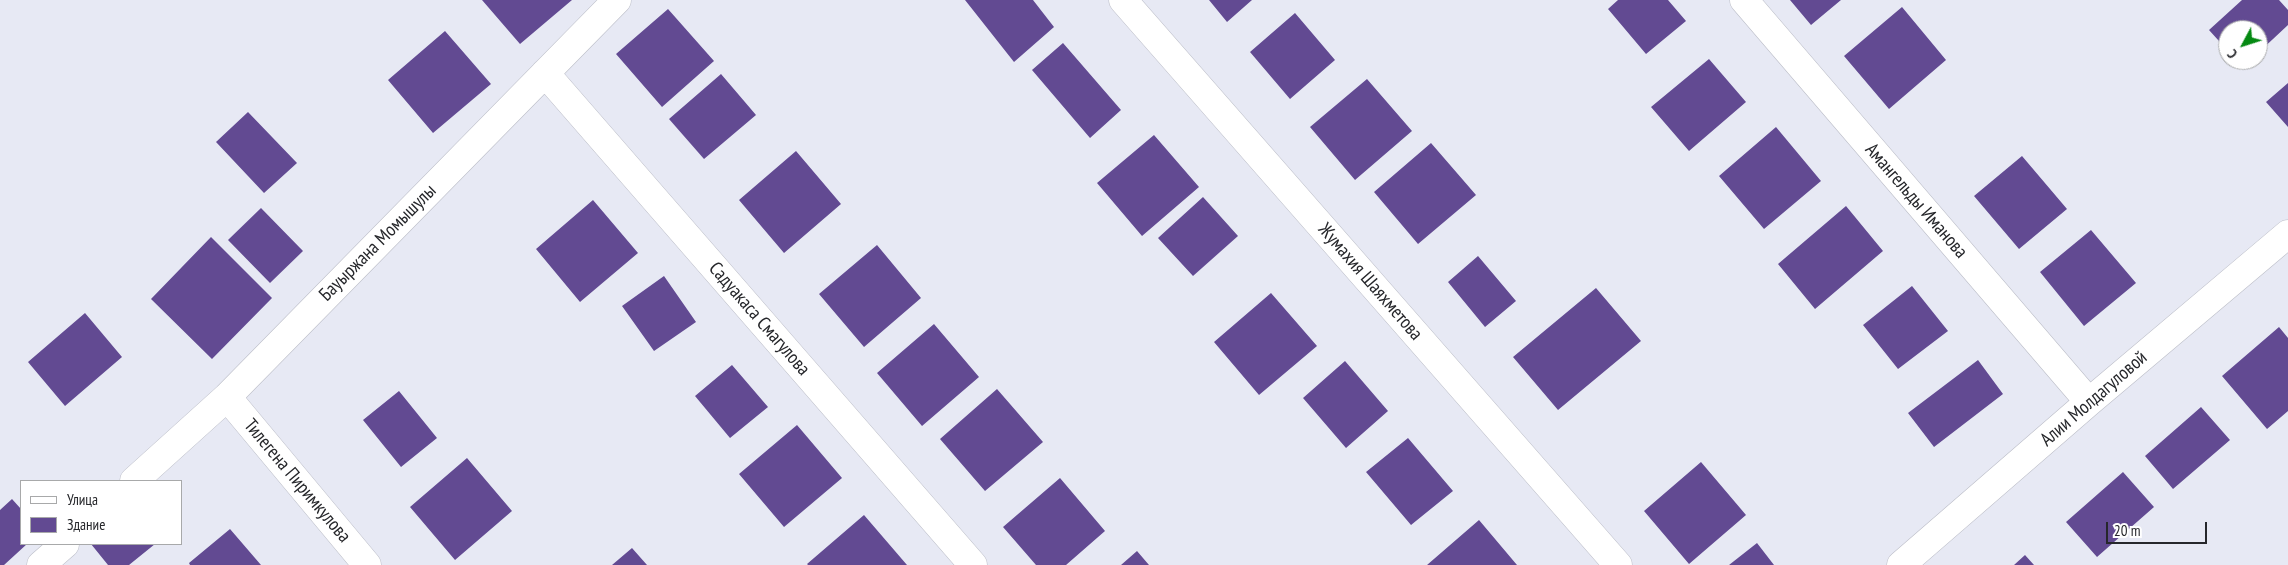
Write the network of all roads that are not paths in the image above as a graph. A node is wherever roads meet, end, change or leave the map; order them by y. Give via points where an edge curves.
1 (617, 0) edge
2 (1123, 0) edge
3 (1744, 0) edge
4 (545, 73) junction
5 (2288, 234) edge
6 (227, 397) junction
7 (2089, 402) junction
8 (135, 480) edge
9 (64, 545) edge
10 (41, 565) edge
11 (367, 565) edge
12 (973, 565) edge
13 (1618, 565) edge
14 (1901, 565) edge

1 - 4 street, Бауыржана Момышулы
2 - 13 street, Жумахия Шаяхметова
3 - 7 street, Амангельды Иманова
4 - 6 street, Бауыржана Момышулы
4 - 12 street, Садуакаса Смагулова
5 - 7 street, Алии Молдагуловой
6 - 8 street, Бауыржана Момышулы
6 - 11 street, Тилегена Пиримкулова
7 - 14 street, Алии Молдагуловой
9 - 10 street

